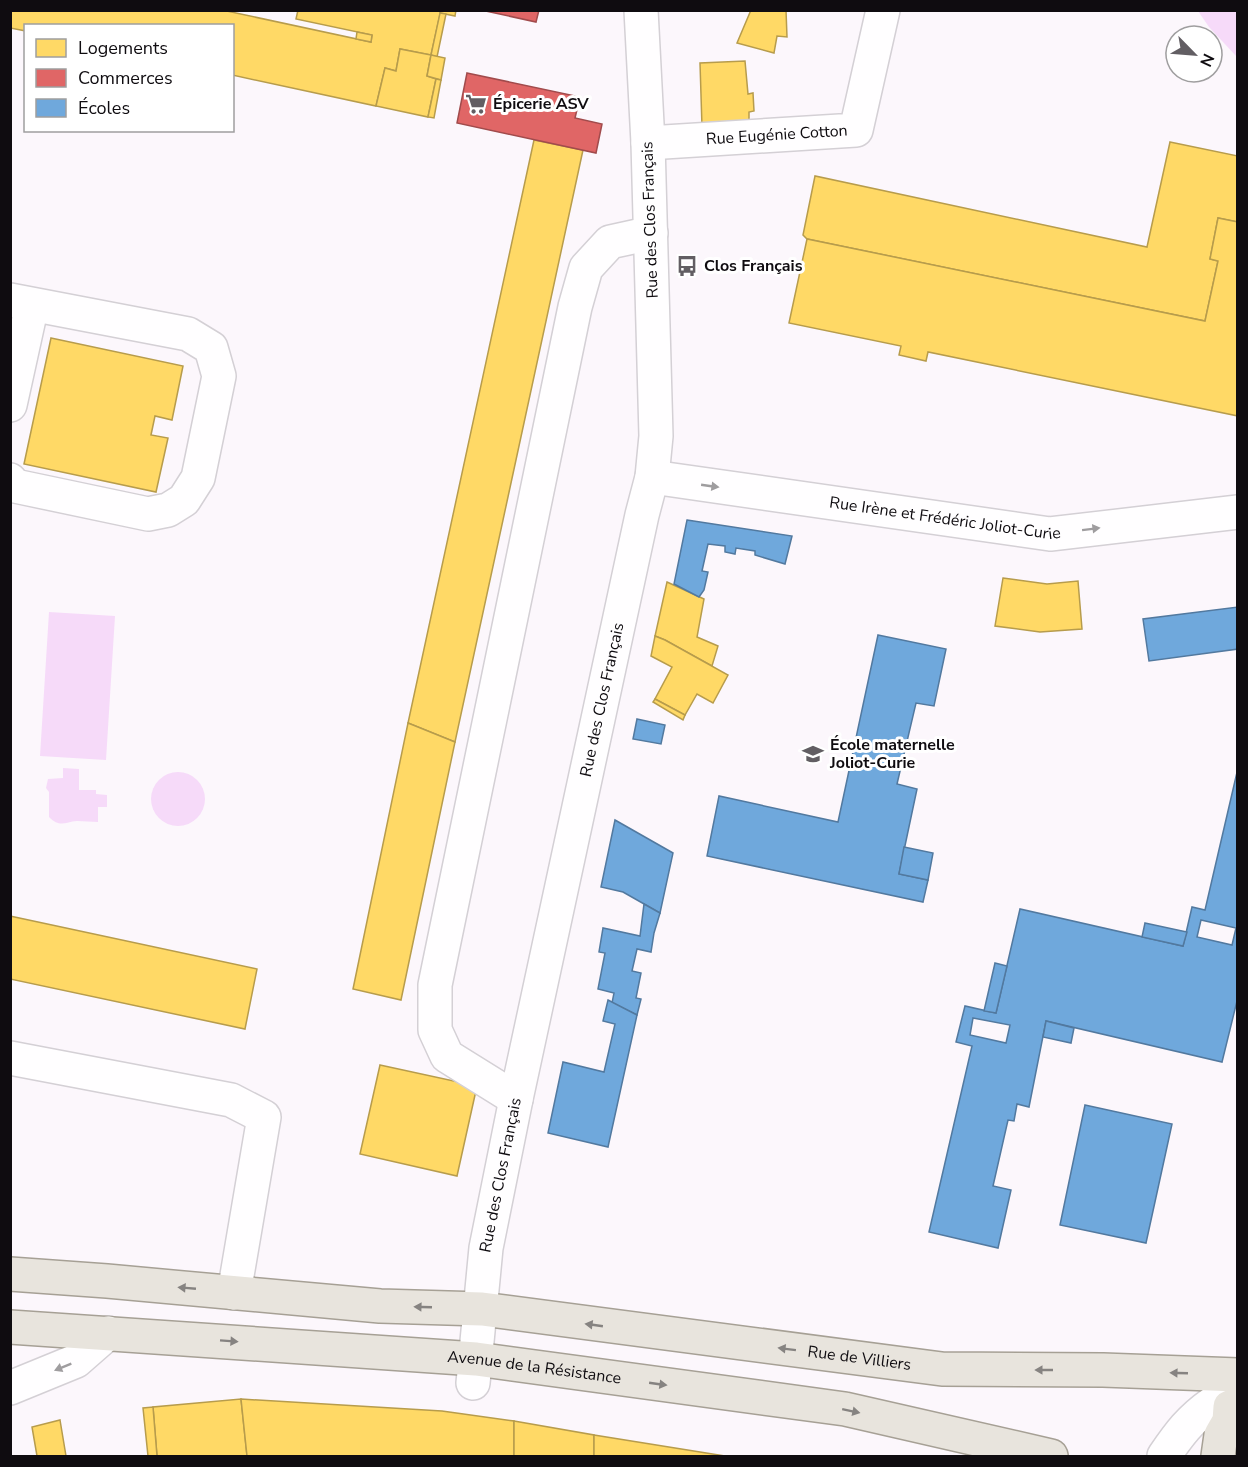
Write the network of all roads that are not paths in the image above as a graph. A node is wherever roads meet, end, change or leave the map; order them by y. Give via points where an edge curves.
1 (641, 10) edge
2 (884, 10) edge
3 (648, 143) junction
4 (651, 233) junction
5 (21, 302) edge
6 (11, 400) edge
7 (652, 477) junction
8 (10, 480) edge
9 (1238, 512) edge
10 (10, 1058) edge
11 (516, 1099) junction
12 (10, 1274) edge
13 (234, 1293) junction
14 (482, 1309) junction
15 (10, 1328) edge
16 (108, 1333) junction
17 (474, 1371) junction
18 (1238, 1375) edge
19 (10, 1388) edge
20 (1234, 1406) edge
21 (1051, 1456) edge
22 (1164, 1456) edge
23 (1218, 1456) edge

1 - 3 street, Rue des Clos Français
2 - 3 street, Rue Eugénie Cotton via 856,130
3 - 4 street, Rue des Clos Français
4 - 7 street, Rue des Clos Français via 656,436
4 - 11 street via 610,242 586,268 435,985 435,1030 447,1056
5 - 6 street
5 - 8 street via 188,334 211,348 219,376 198,478 184,500 168,510 148,514 15,486
7 -> 9 street, Rue Irène et Frédéric Joliot-Curie via 1050,534
7 - 11 street, Rue des Clos Français
10 - 13 street via 231,1100 264,1117
11 - 14 street, Rue des Clos Français via 486,1248
13 -> 12 main road
14 -> 13 main road via 380,1306
14 - 17 street, Rue des Clos Français
18 -> 14 main road, Rue de Villiers via 942,1369
15 - 16 main road, Avenue de la Résistance
16 -> 17 main road, Avenue de la Résistance
16 -> 19 street via 76,1362
17 -> 21 main road, Avenue de la Résistance via 845,1409
20 - 22 street via 1213,1403 1183,1428
20 - 23 main road via 1221,1436

